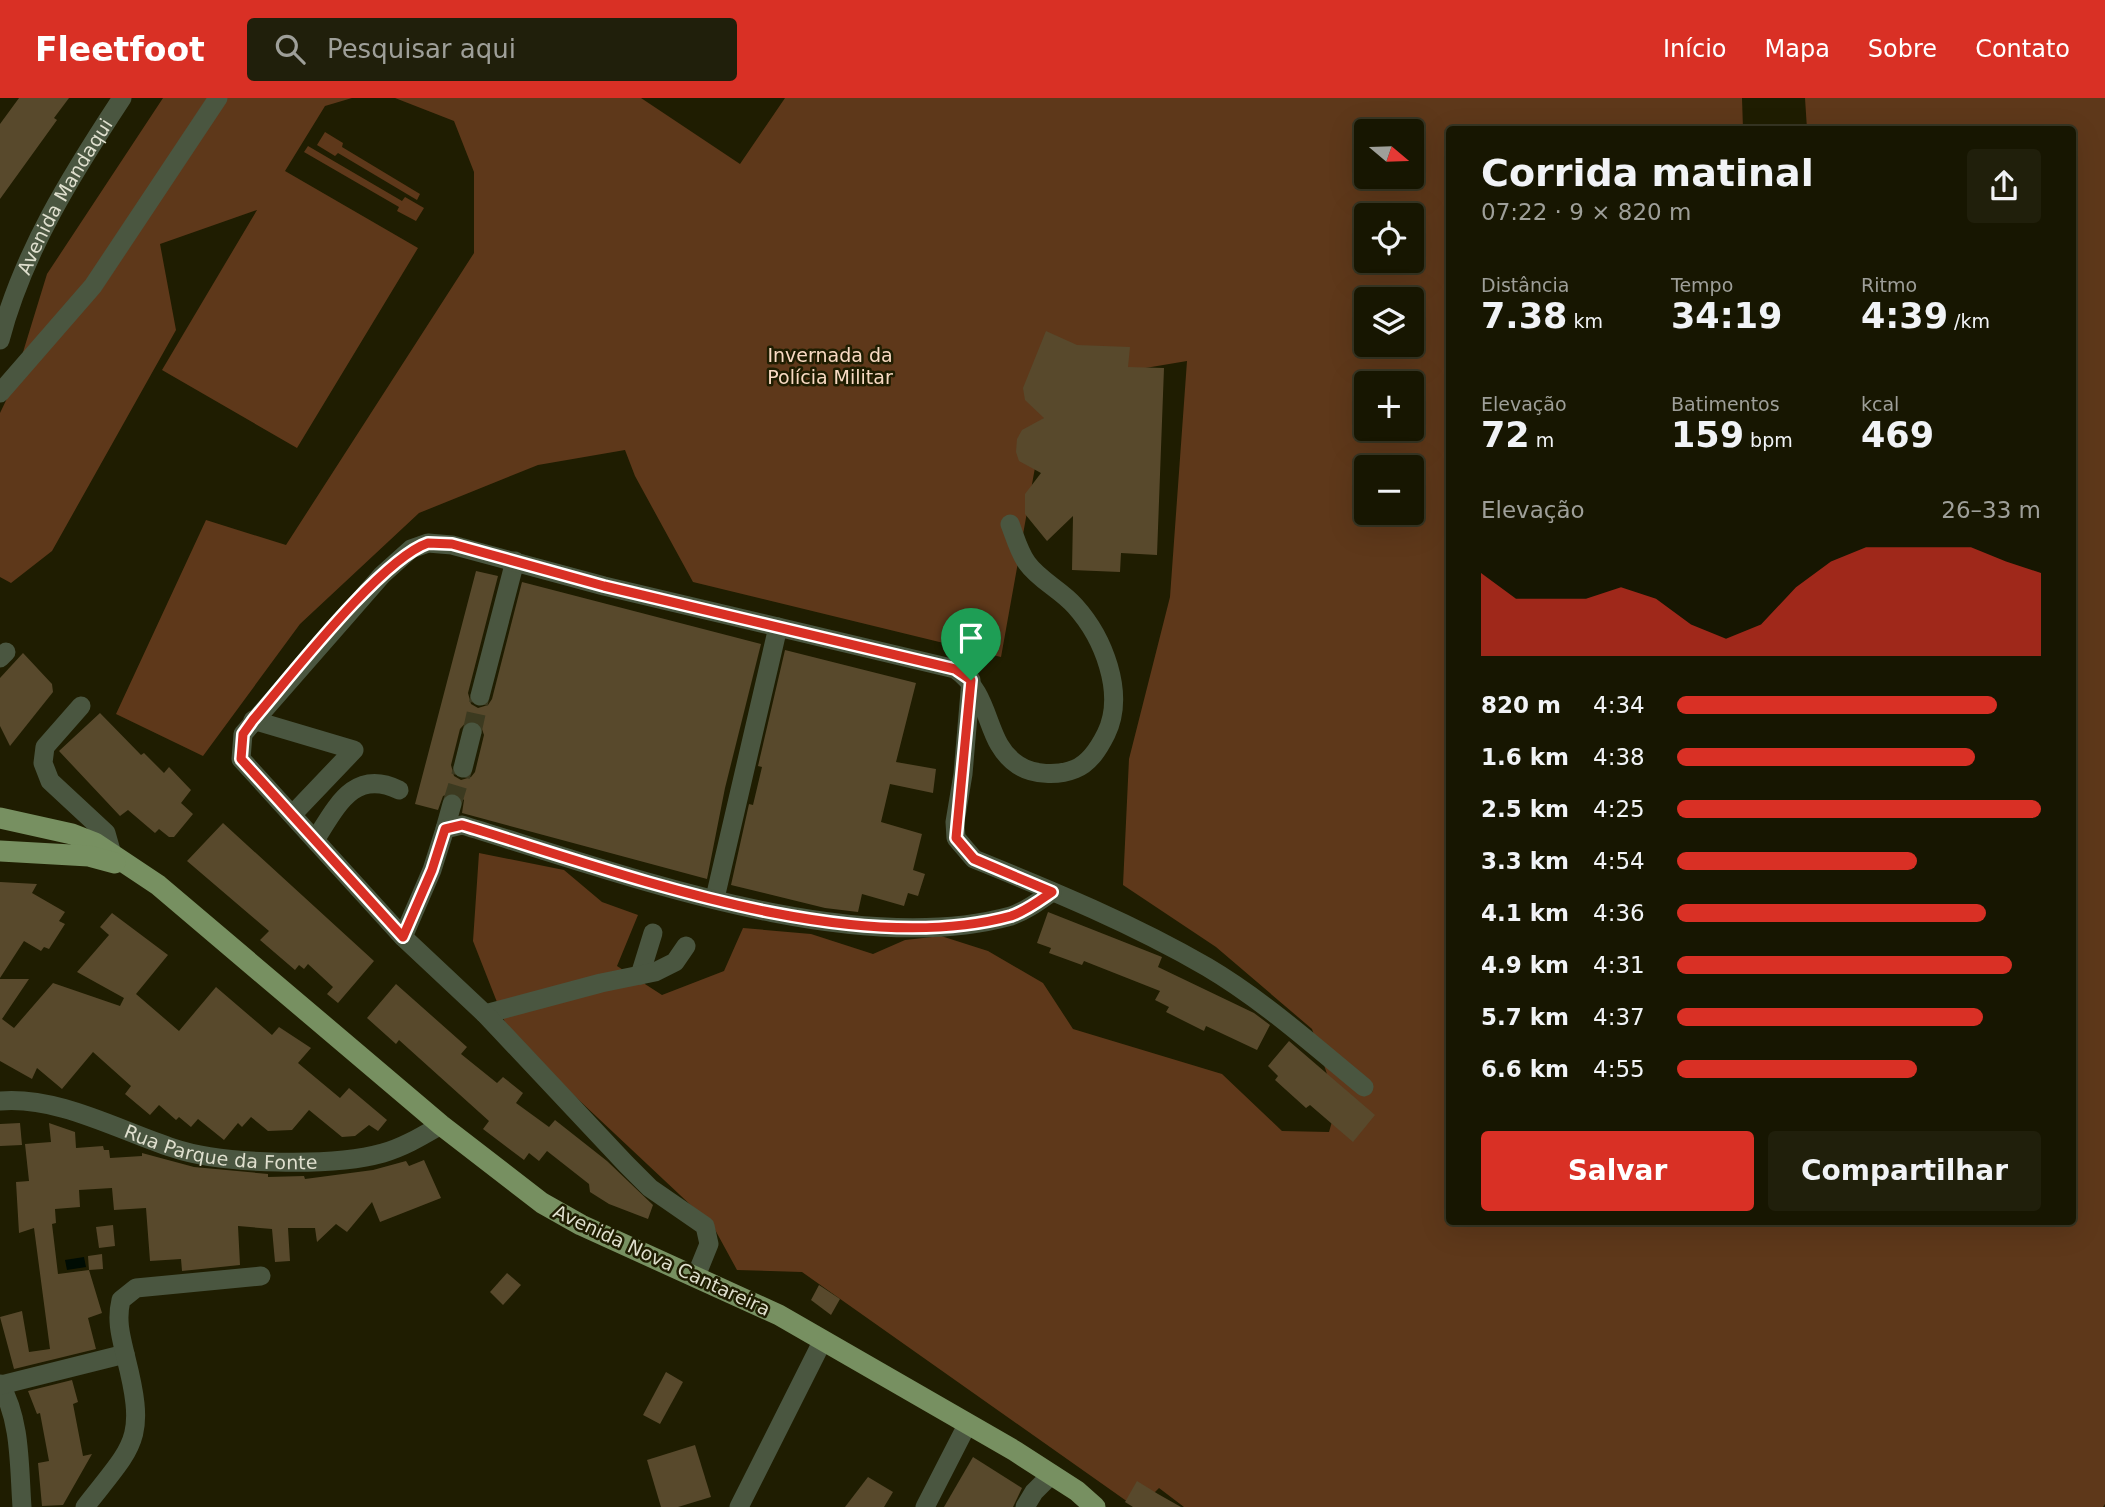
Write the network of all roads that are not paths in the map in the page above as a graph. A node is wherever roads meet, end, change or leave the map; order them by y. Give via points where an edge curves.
1 (122, 98) edge
2 (218, 98) edge
3 (0, 340) edge
4 (0, 393) edge
5 (1010, 524) dead end
6 (515, 561) junction
7 (778, 627) junction
8 (971, 680) junction
9 (480, 696) tunnel mouth
10 (80, 706) dead end
11 (253, 720) junction
12 (472, 733) tunnel mouth
13 (463, 768) tunnel mouth
14 (398, 790) dead end
15 (452, 804) tunnel mouth
16 (292, 815) junction
17 (0, 818) edge
18 (445, 829) junction
19 (315, 840) junction
20 (0, 851) edge
21 (119, 860) junction
22 (1052, 892) junction
23 (715, 898) junction
24 (653, 933) dead end
25 (403, 937) junction
26 (686, 946) dead end
27 (640, 975) junction
28 (485, 1014) junction
29 (1364, 1087) dead end
30 (0, 1101) edge
31 (440, 1125) junction
32 (261, 1276) dead end
33 (696, 1276) junction
34 (823, 1340) junction
35 (125, 1354) junction
36 (1, 1385) edge
37 (967, 1425) junction
38 (1052, 1474) junction
39 (22, 1507) edge
40 (85, 1507) edge
41 (739, 1507) edge
42 (925, 1507) edge
43 (1025, 1507) edge
44 (1095, 1507) edge

1 - 3 street, Avenida Mandaqui via 66,184 29,260
2 - 4 street via 93,286
5 - 8 street via 1028,565 1074,604 1096,633 1111,678 1114,705 1108,730 1096,753 1075,769 1045,774 1018,765 999,745
6 - 7 street
6 - 9 street
6 - 11 street via 452,544 428,543 411,549 382,575
7 - 8 street via 955,669
7 - 23 street
8 - 22 street via 956,838 974,859
10 - 21 street via 45,747 43,763 50,781 106,833
11 - 16 street via 243,734 241,759
11 - 16 street via 354,750
12 - 13 street
14 - 19 street via 382,781 360,784 337,806
15 - 18 street
16 - 19 street
17 - 21 main road, Avenida Nova Cantareira via 72,834
18 - 23 street via 462,825
18 - 25 street
19 - 25 street
20 - 21 main road, Avenida Nova Cantareira
21 - 31 main road, Avenida Nova Cantareira via 186,908
22 - 23 street via 1012,915 930,926 780,915
22 - 29 street via 1116,918 1209,968
24 - 27 street
25 - 28 street
26 - 27 street via 676,962
27 - 28 street
28 - 33 street via 650,1188 705,1226 709,1244
30 - 31 street, Rua Parque da Fonte via 48,1104 176,1150 251,1159 349,1160 385,1153
31 - 33 main road, Avenida Nova Cantareira via 542,1203
32 - 35 street via 128,1292 118,1314
33 - 34 main road, Avenida Nova Cantareira
34 - 37 main road, Avenida Nova Cantareira
34 - 41 street
35 - 36 street
35 - 40 street via 136,1398 134,1438 118,1469
36 - 39 street via 18,1437
37 - 38 main road, Avenida Nova Cantareira
37 - 42 street
38 - 43 street
38 - 44 main road, Avenida Nova Cantareira

